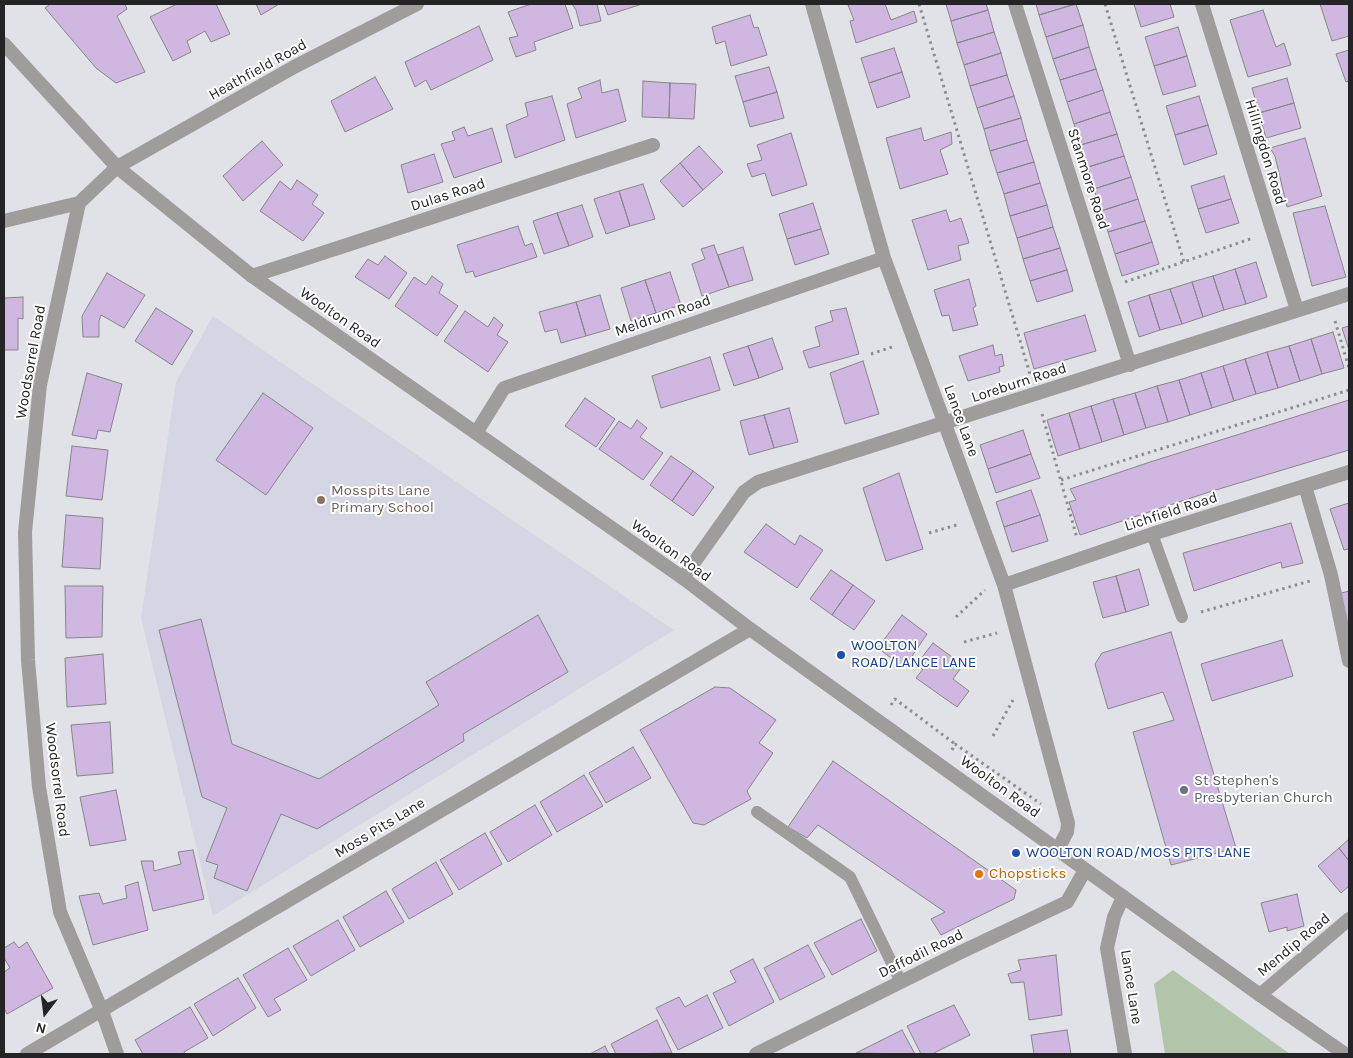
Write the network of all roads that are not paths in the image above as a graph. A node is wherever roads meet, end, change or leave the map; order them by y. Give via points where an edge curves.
1 (417, 4) edge
2 (812, 4) edge
3 (1015, 4) edge
4 (1202, 4) edge
5 (4, 44) edge
6 (653, 145) dead end
7 (117, 167) junction
8 (79, 203) junction
9 (4, 221) edge
10 (884, 258) junction
11 (252, 276) junction
12 (1349, 294) edge
13 (1298, 310) junction
14 (1130, 365) junction
15 (945, 424) junction
16 (476, 433) junction
17 (1349, 472) edge
18 (1305, 486) junction
19 (1152, 534) junction
20 (682, 578) junction
21 (1002, 581) junction
22 (1182, 617) road end
23 (750, 629) junction
24 (1349, 662) edge
25 (757, 812) dead end
26 (1058, 849) junction
27 (1085, 870) junction
28 (1123, 897) junction
29 (1349, 919) edge
30 (901, 982) junction
31 (1260, 996) junction
32 (102, 1011) junction
33 (27, 1054) edge
34 (117, 1054) edge
35 (756, 1054) edge
36 (1125, 1054) edge
37 (1346, 1054) edge

1 - 7 street, Heathfield Road via 294,67
2 - 10 street, Lance Lane
3 - 14 street, Stanmore Road
4 - 13 street, Hillingdon Road
5 - 7 street, Woolton Road
6 - 11 street, Dulas Road
7 - 8 street, Heathfield Road
7 - 11 street, Woolton Road
8 - 9 street
8 - 32 street, Woodsorrel Road via 40,385 25,532 28,660 39,787 60,912
10 - 15 street, Lance Lane
10 - 16 street, Meldrum Road via 504,388
11 - 16 street, Woolton Road
12 - 13 street, Loreburn Road
13 - 14 street, Loreburn Road
14 - 15 street, Loreburn Road
15 - 20 street, Loreburn Road via 758,482 744,492
15 - 21 street, Lance Lane
16 - 20 street, Woolton Road
17 - 18 street, Lichfield Road
18 - 19 street, Lichfield Road
18 - 24 street via 1331,575
19 - 21 street, Lichfield Road
19 - 22 lane
20 - 23 street, Woolton Road
21 - 26 street, Lance Lane via 1068,823
23 - 26 street, Woolton Road
23 - 32 street, Moss Pits Lane
25 - 30 lane via 850,877
26 - 27 street, Woolton Road
27 - 28 street, Woolton Road
27 - 30 street, Daffodil Road via 1067,902
28 - 31 street, Woolton Road
28 - 36 street, Lance Lane via 1114,917 1107,948
29 - 31 street, Mendip Road
30 - 35 street, Daffodil Road
31 - 37 street, Woolton Road
32 - 33 street, Moss Pits Lane
32 - 34 street, Woodsorrel Road

